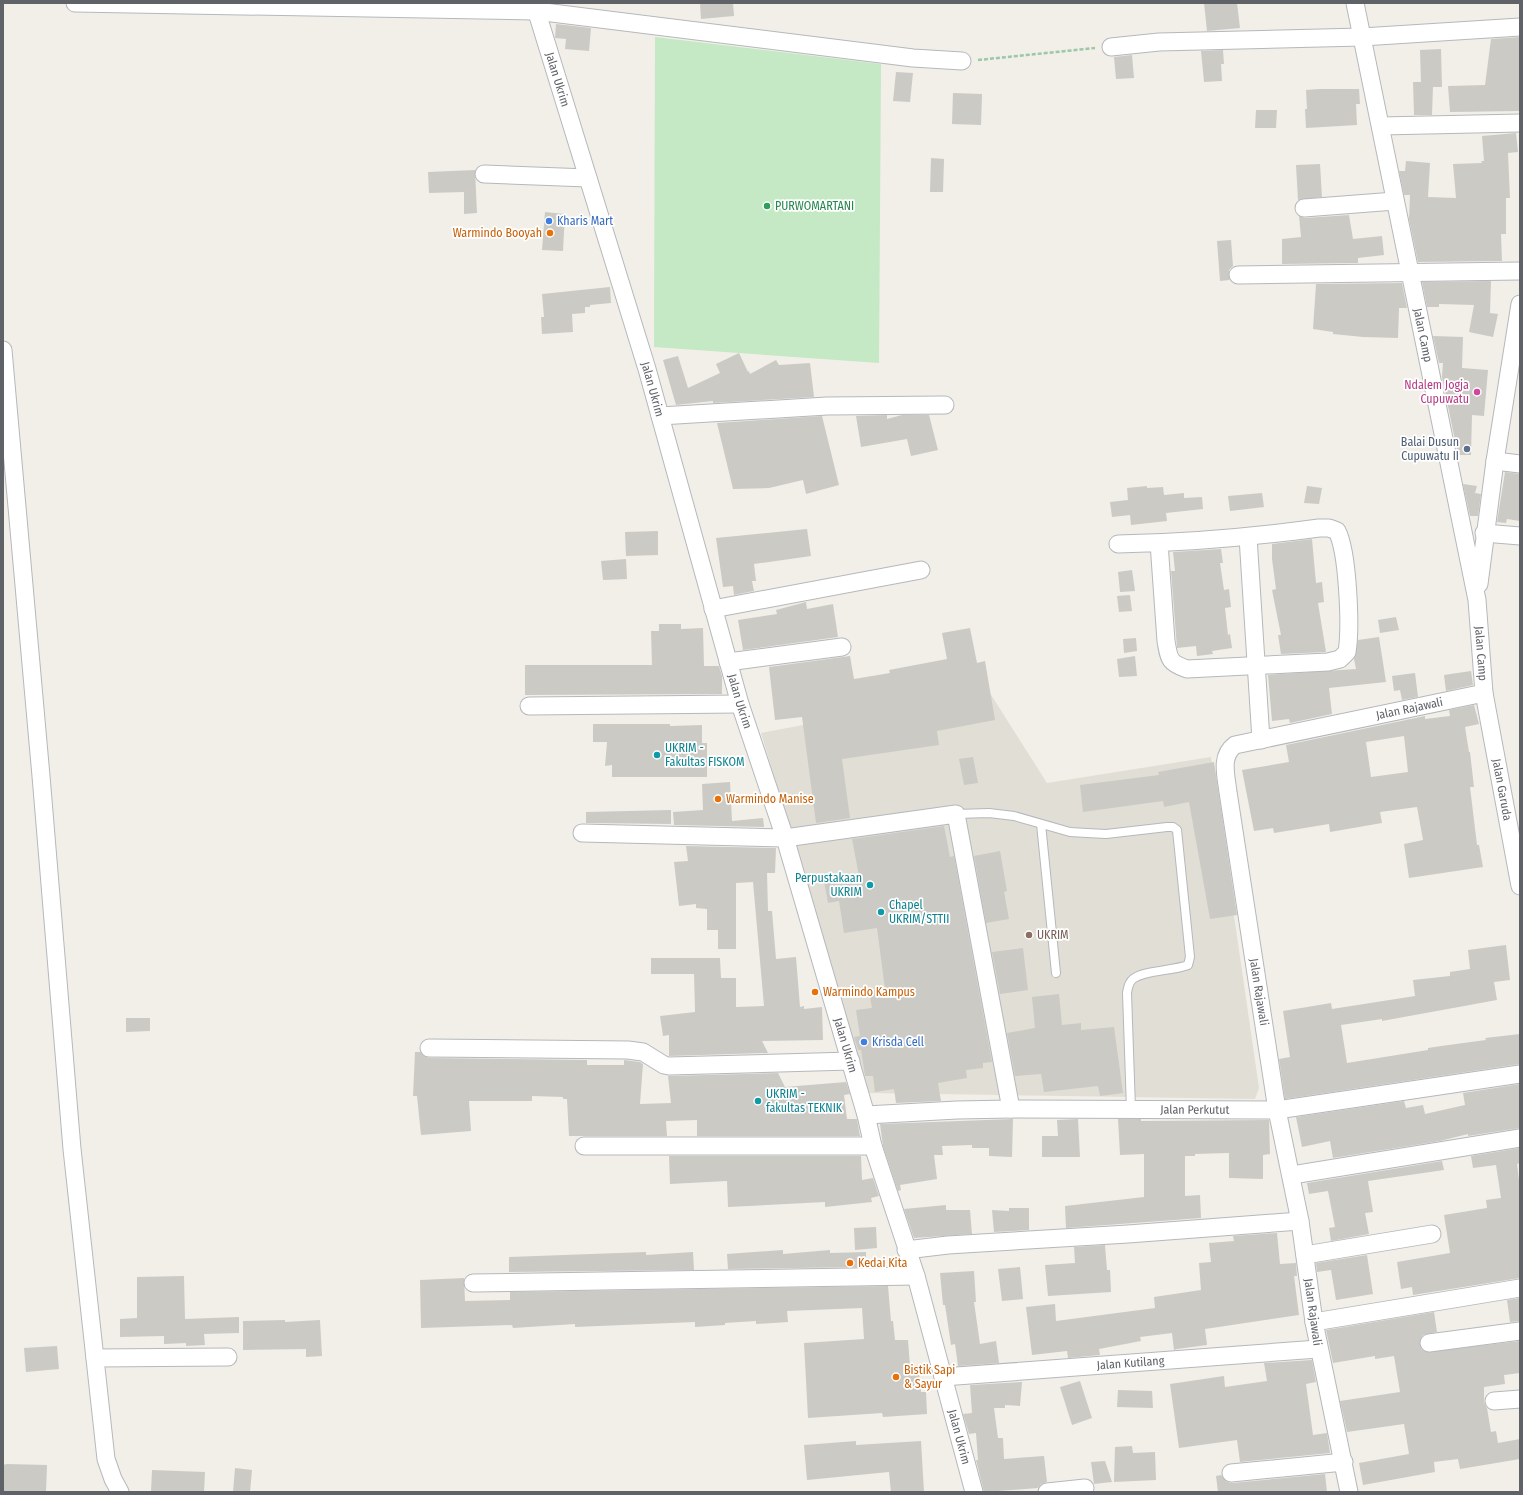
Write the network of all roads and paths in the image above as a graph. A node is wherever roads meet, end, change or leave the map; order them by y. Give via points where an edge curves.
1 (75, 3) edge
2 (1355, 3) edge
3 (535, 7) edge
4 (1520, 27) edge
5 (1362, 37) junction
6 (1111, 47) joint
7 (962, 61) joint
8 (1520, 123) edge
9 (1380, 126) junction
10 (484, 174) dead end
11 (588, 178) junction
12 (1396, 201) junction
13 (1304, 208) dead end
14 (1520, 270) edge
15 (1410, 273) junction
16 (1238, 275) dead end
17 (1520, 304) edge
18 (1519, 322) edge
19 (3, 350) edge
20 (945, 405) dead end
21 (660, 416) junction
22 (1495, 460) junction
23 (1520, 464) edge
24 (1484, 533) junction
25 (1520, 536) edge
26 (1248, 537) junction
27 (1159, 543) junction
28 (1118, 544) dead end
29 (921, 570) dead end
30 (1477, 600) junction
31 (713, 609) junction
32 (842, 647) dead end
33 (728, 662) junction
34 (1255, 667) junction
35 (1484, 693) junction
36 (740, 704) junction
37 (529, 706) dead end
38 (1261, 740) junction
39 (956, 814) junction
40 (1041, 824) junction
41 (582, 833) dead end
42 (785, 838) junction
43 (1520, 886) edge
44 (1056, 973) dead end
45 (429, 1048) dead end
46 (851, 1061) junction
47 (1520, 1074) edge
48 (1132, 1108) junction
49 (1011, 1109) junction
50 (1278, 1110) junction
51 (866, 1115) junction
52 (1520, 1138) edge
53 (584, 1146) dead end
54 (873, 1146) junction
55 (1292, 1175) junction
56 (1300, 1221) junction
57 (1432, 1234) dead end
58 (906, 1250) junction
59 (1305, 1255) junction
60 (916, 1276) junction
61 (473, 1283) dead end
62 (1520, 1288) edge
63 (1314, 1322) junction
64 (1520, 1331) edge
65 (1429, 1343) dead end
66 (1318, 1349) junction
67 (228, 1357) dead end
68 (95, 1358) junction
69 (943, 1377) junction
70 (1520, 1399) edge
71 (1494, 1401) dead end
72 (1344, 1462) junction
73 (1231, 1473) dead end
74 (1085, 1488) dead end
75 (120, 1492) edge
76 (974, 1492) edge
77 (1048, 1492) edge
78 (1349, 1492) edge

1 - 3 street
2 - 5 street, Jalan Camp
3 - 7 street via 913,58
3 - 11 street, Jalan Ukrim
4 - 5 street
5 - 6 street via 1159,42
5 - 9 street, Jalan Camp
6 - 7 path
8 - 9 street
9 - 12 street, Jalan Camp
10 - 11 street
11 - 21 street, Jalan Ukrim
12 - 13 street
12 - 15 street, Jalan Camp
14 - 15 street
15 - 16 street
15 - 30 street, Jalan Camp
17 - 18 street
18 - 22 street
19 - 68 street via 72,1149
20 - 21 street via 827,406
21 - 31 street, Jalan Ukrim
22 - 23 street
22 - 24 street
24 - 25 street
24 - 30 street
26 - 27 street
26 - 34 street
26 - 34 street via 1319,528 1337,531 1341,538 1345,565 1349,617 1348,652 1340,659
27 - 28 street
27 - 34 street via 1166,641 1171,661 1187,669
29 - 31 street
30 - 35 street, Jalan Camp
31 - 33 street, Jalan Ukrim
32 - 33 street
33 - 36 street, Jalan Ukrim
34 - 38 street
35 - 38 street, Jalan Rajawali
35 - 43 street, Jalan Garuda
36 - 37 street
36 - 42 street, Jalan Ukrim
38 - 50 street, Jalan Rajawali via 1236,745 1227,753 1225,763
39 - 40 lane via 989,813 1014,816
39 - 42 street
39 - 49 street
40 - 44 lane
40 - 48 lane via 1070,832 1106,834 1167,827 1177,830 1190,957 1188,965 1144,974 1133,978 1128,984
41 - 42 street
42 - 46 street, Jalan Ukrim
45 - 46 street via 628,1050 643,1052 669,1066
46 - 51 street, Jalan Ukrim
47 - 50 street, Jalan Perkutut
48 - 49 street, Jalan Perkutut
48 - 50 street, Jalan Perkutut
49 - 51 street, Jalan Perkutut
50 - 55 street, Jalan Rajawali
51 - 54 street, Jalan Ukrim
52 - 55 street
53 - 54 street
54 - 58 street, Jalan Ukrim
55 - 56 street, Jalan Rajawali
56 - 58 street
56 - 59 street, Jalan Rajawali
57 - 59 street
58 - 60 street, Jalan Ukrim
59 - 63 street, Jalan Rajawali
60 - 61 street
60 - 69 street, Jalan Ukrim
62 - 63 street
63 - 66 street, Jalan Rajawali
64 - 65 street
66 - 69 street, Jalan Kutilang
66 - 72 street, Jalan Rajawali
67 - 68 street
68 - 75 street via 106,1459
69 - 76 street, Jalan Ukrim
70 - 71 street
72 - 73 street
72 - 78 street, Jalan Rajawali
74 - 77 street

